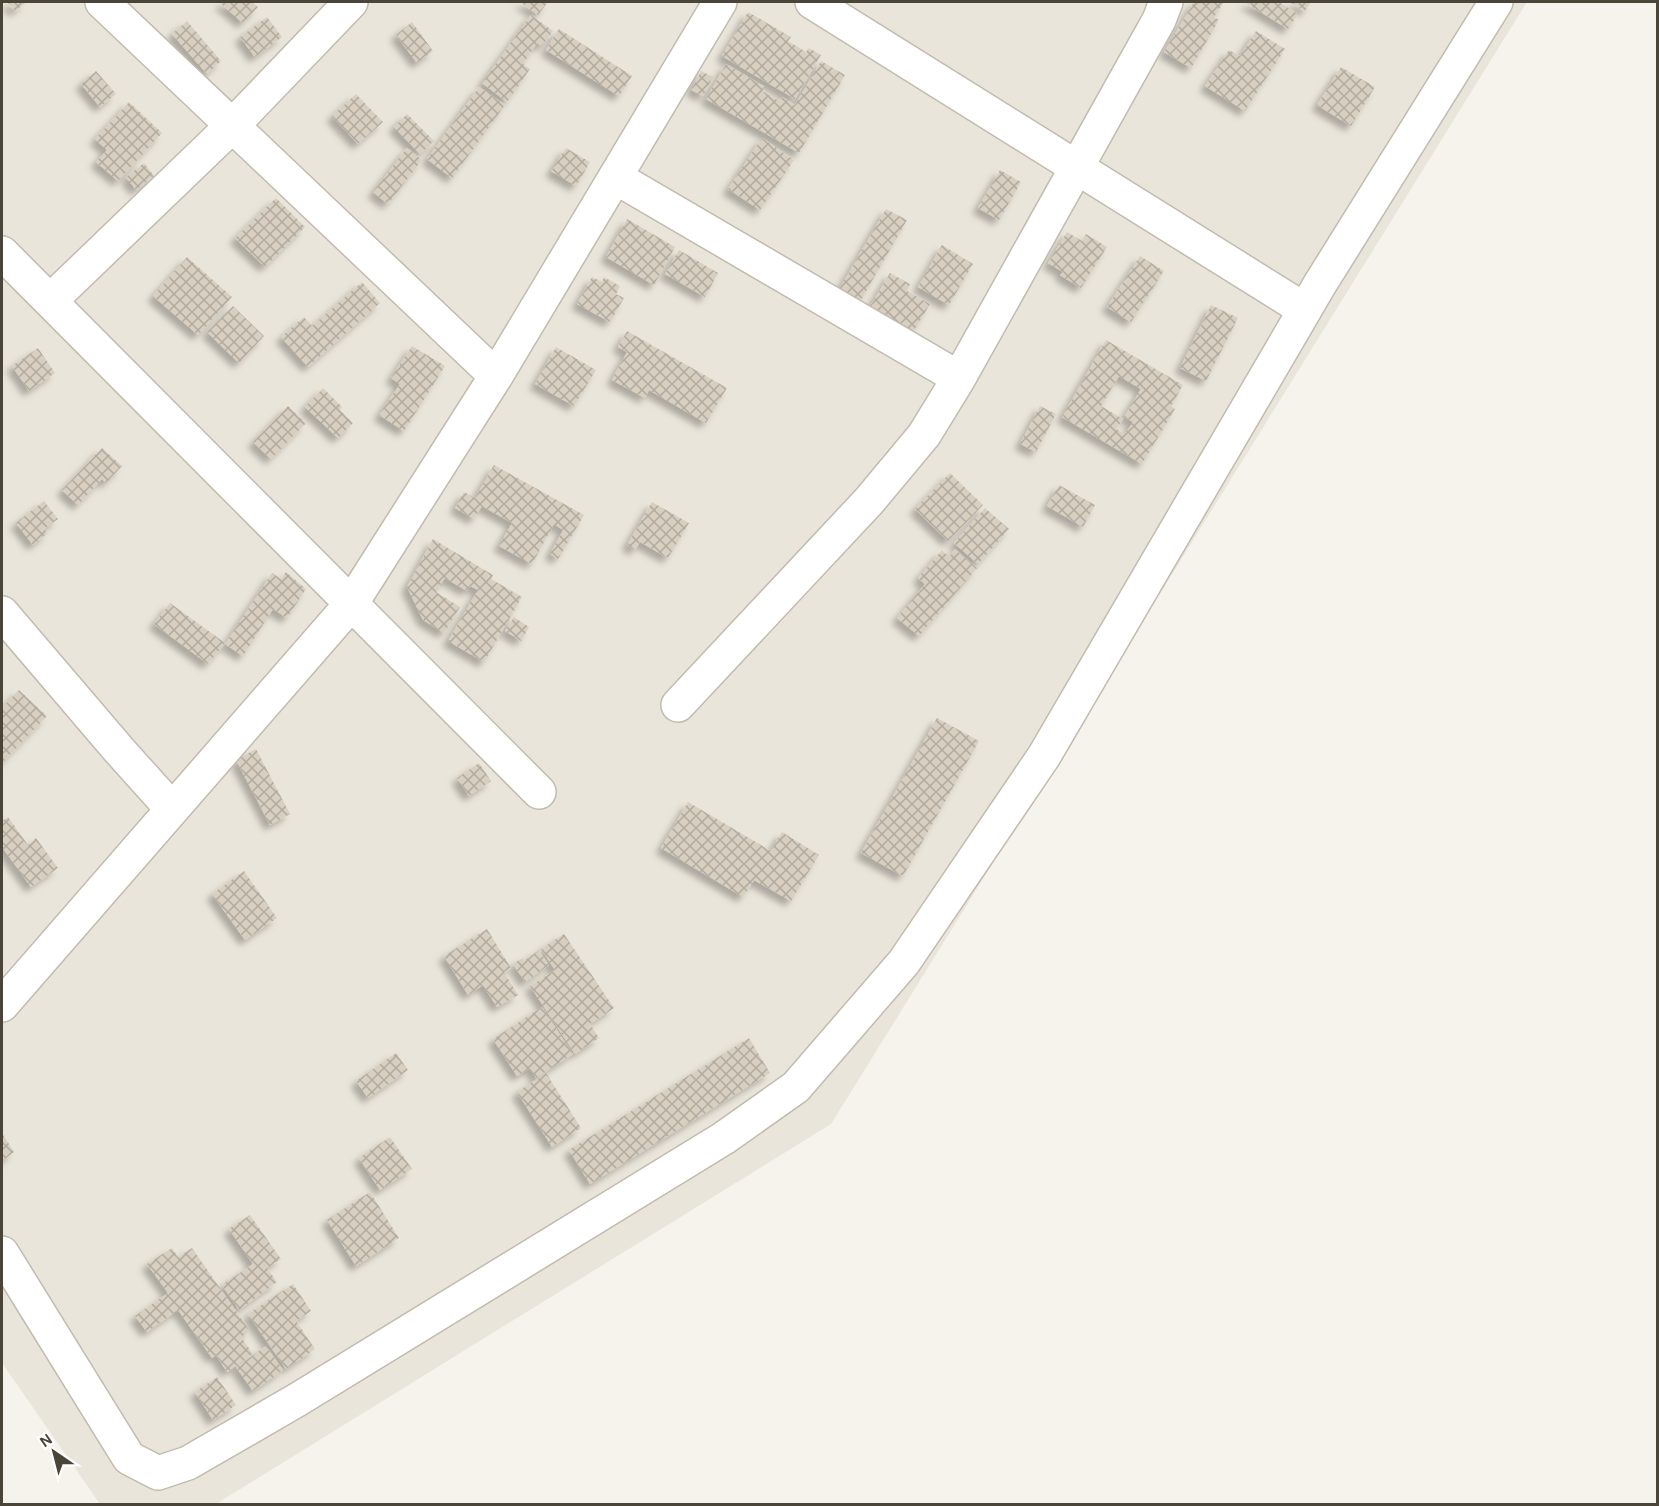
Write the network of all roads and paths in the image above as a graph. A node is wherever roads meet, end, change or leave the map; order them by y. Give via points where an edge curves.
1 (102, 2) edge
2 (351, 2) edge
3 (720, 2) edge
4 (812, 2) edge
5 (1166, 2) edge
6 (1496, 2) edge
7 (233, 124) junction
8 (1078, 167) junction
9 (615, 177) junction
10 (2, 253) edge
11 (50, 302) junction
12 (1305, 310) junction
13 (496, 376) junction
14 (959, 378) junction
15 (351, 604) junction
16 (2, 614) edge
17 (678, 705) dead end
18 (539, 792) dead end
19 (172, 809) junction
20 (2, 1005) edge
21 (2, 1253) edge

1 - 7 street
2 - 7 street
3 - 9 street
4 - 8 street
5 - 8 street
6 - 12 street
7 - 11 street
7 - 13 street
8 - 12 street
8 - 14 street
9 - 13 street
9 - 14 street
10 - 11 street
11 - 15 street
12 - 21 street via 1044,756 904,962 796,1087 724,1138 297,1401 188,1463 158,1473 129,1458
13 - 15 street
14 - 17 street via 924,435 869,501
15 - 18 street
15 - 19 street
16 - 19 street
19 - 20 street

